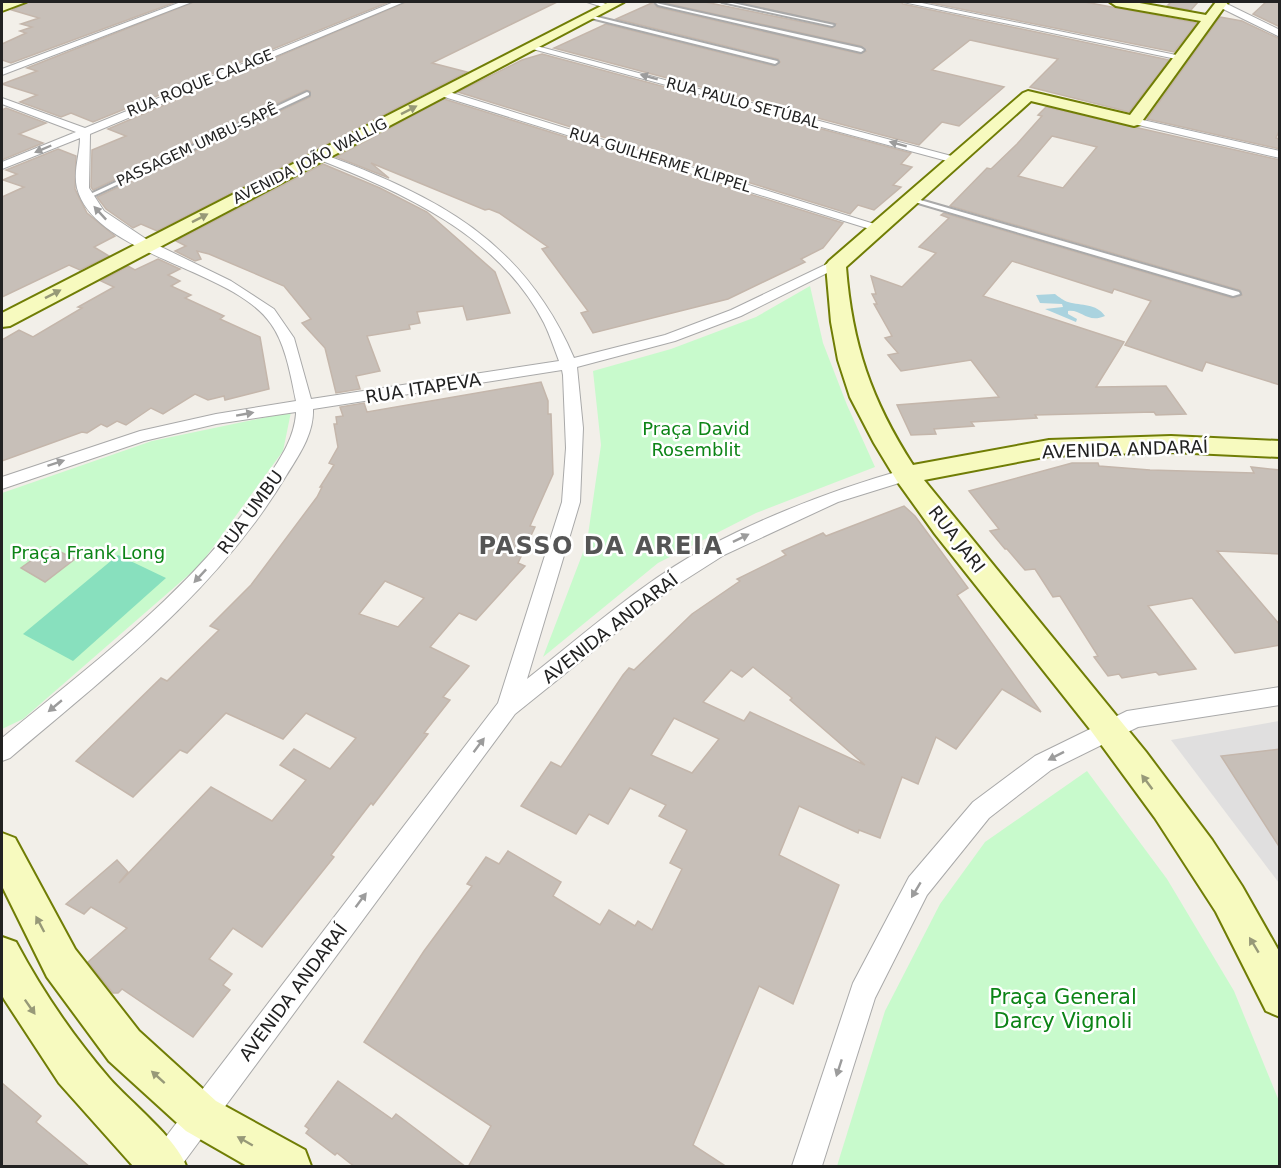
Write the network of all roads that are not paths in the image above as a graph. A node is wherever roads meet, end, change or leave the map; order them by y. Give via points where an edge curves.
1 (20, 2) edge
2 (188, 2) edge
3 (400, 2) edge
4 (724, 2) edge
5 (907, 2) edge
6 (1116, 2) edge
7 (1221, 3) edge
8 (614, 4) edge
9 (658, 4) dead end
10 (2, 7) edge
11 (590, 9) edge
12 (1209, 19) junction
13 (832, 25) dead end
14 (1280, 34) edge
15 (532, 46) junction
16 (861, 50) dead end
17 (1181, 57) junction
18 (775, 62) dead end
19 (2, 72) edge
20 (442, 93) junction
21 (307, 94) dead end
22 (2, 101) edge
23 (1134, 121) junction
24 (84, 131) junction
25 (1280, 155) edge
26 (319, 156) junction
27 (955, 160) junction
28 (2, 166) edge
29 (87, 197) junction
30 (910, 199) junction
31 (878, 227) junction
32 (148, 245) junction
33 (836, 265) junction
34 (1236, 294) dead end
35 (2, 321) edge
36 (569, 364) junction
37 (304, 404) junction
38 (1280, 450) edge
39 (906, 475) junction
40 (2, 483) edge
41 (1280, 696) edge
42 (507, 707) junction
43 (1108, 730) junction
44 (2, 751) edge
45 (2, 850) edge
46 (2, 956) edge
47 (1280, 997) edge
48 (201, 1116) junction
49 (164, 1166) edge
50 (289, 1167) edge
51 (807, 1167) edge

1 - 10 street
2 - 19 street
3 - 24 street, RUA ROQUE CALAGE
4 - 13 lane
5 - 17 street
6 - 12 street
7 - 12 street
7 - 14 street
8 - 11 street, AVENIDA JOÃO WALLIG
9 - 16 lane
11 - 15 street, AVENIDA JOÃO WALLIG
11 - 18 lane
12 - 17 street
15 - 20 street, AVENIDA JOÃO WALLIG
27 -> 15 street, RUA PAULO SETÚBAL
17 - 23 street
26 -> 20 street, AVENIDA JOÃO WALLIG
20 - 31 street, RUA GUILHERME KLIPPEL
21 - 29 lane, PASSAGEM UMBU-SAPÊ
22 - 24 street
23 - 25 street
23 - 27 street via 1028,96
24 -> 28 street, RUA ROQUE CALAGE
24 - 29 street, RUA UMBU via 80,169
32 -> 26 street, AVENIDA JOÃO WALLIG
26 - 36 street via 411,194 463,224 497,251 532,294
27 - 30 street
32 -> 29 street, RUA UMBU via 112,224
30 - 31 street
30 - 34 lane
31 - 33 street
35 -> 32 street, AVENIDA JOÃO WALLIG
32 - 37 street, RUA UMBU via 268,310 292,350
33 - 36 street, RUA ITAPEVA via 736,313 670,338
33 - 39 street, RUA JARI via 841,321 850,360 869,412
36 - 37 street, RUA ITAPEVA
36 - 42 street via 574,436 572,495
40 -> 37 street, RUA ITAPEVA via 140,436
37 -> 44 street, RUA UMBU via 304,421 294,446 273,486 234,539 192,585
38 - 39 street, AVENIDA ANDARAÍ via 1171,444 1049,448
42 -> 39 street, AVENIDA ANDARAÍ via 662,585 717,550 832,498
39 - 43 street, RUA JARI
41 - 43 street via 1135,718
48 -> 42 street, AVENIDA ANDARAÍ
47 -> 43 street, RUA JARI via 1194,844
43 -> 51 street via 1043,763 981,810 918,886 863,993
48 -> 45 street via 124,1046 61,963
46 -> 49 street via 21,995 85,1085
48 - 49 street, AVENIDA ANDARAÍ
50 -> 48 street

